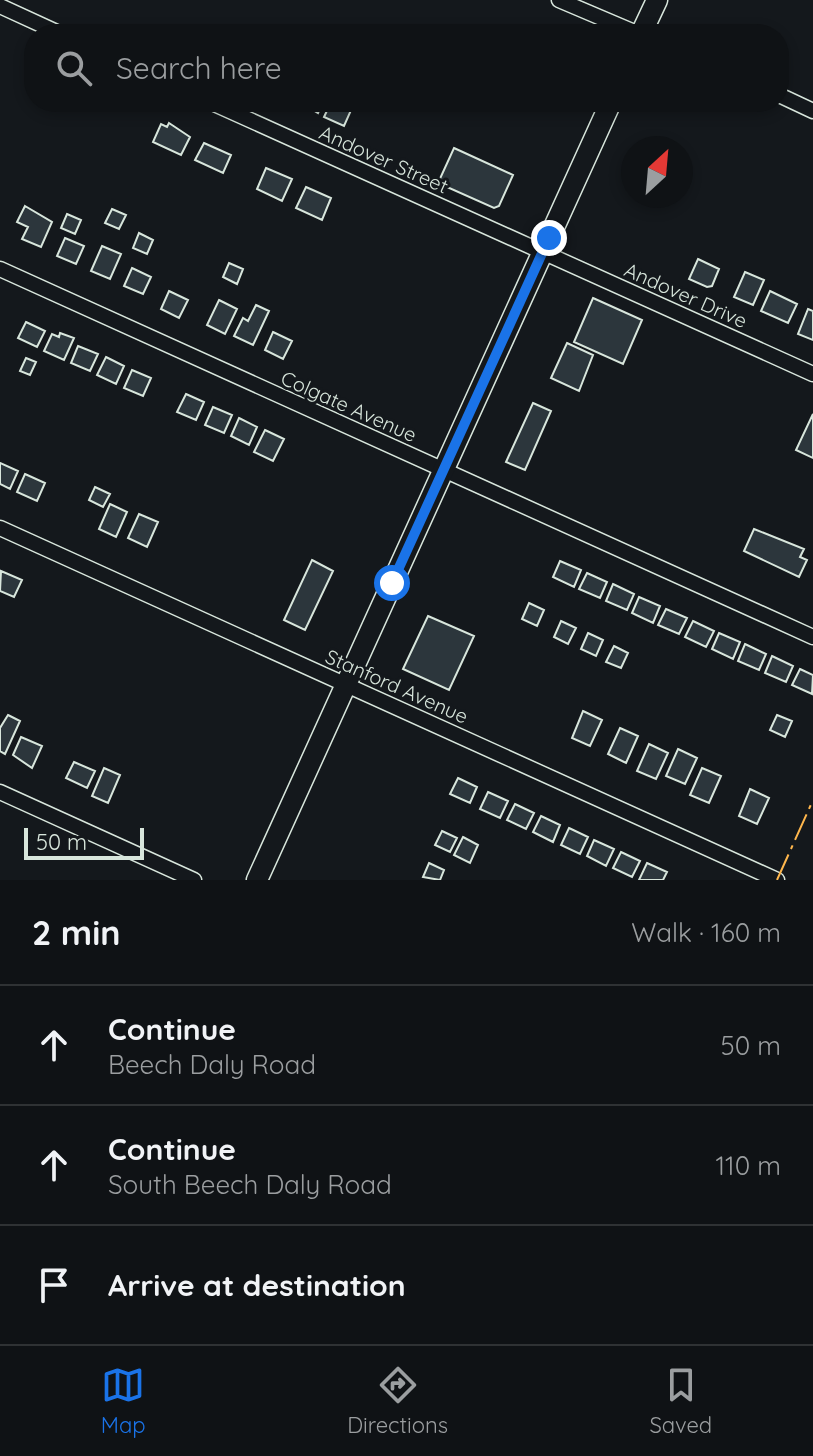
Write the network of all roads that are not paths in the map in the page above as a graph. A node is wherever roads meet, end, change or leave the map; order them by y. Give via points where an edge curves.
1 (559, 0) edge
2 (657, 0) edge
3 (0, 6) edge
4 (39, 24) edge
5 (616, 24) edge
6 (645, 24) edge
7 (789, 100) edge
8 (813, 111) edge
9 (232, 112) edge
10 (606, 112) edge
11 (542, 253) junction
12 (0, 269) edge
13 (813, 374) edge
14 (443, 470) junction
15 (0, 528) edge
16 (813, 637) edge
17 (345, 685) junction
18 (0, 792) edge
19 (194, 880) edge
20 (257, 880) edge
21 (777, 880) edge

1 - 5 street
2 - 6 main road
3 - 4 street
7 - 8 street
9 - 11 street, Andover Street
10 - 11 main road
11 - 13 street, Andover Drive
11 - 14 main road
12 - 14 street, Colgate Avenue
14 - 16 street, Colgate Avenue
14 - 17 main road
15 - 17 street, Stanford Avenue
17 - 20 main road
17 - 21 street, Stanford Avenue
18 - 19 street

